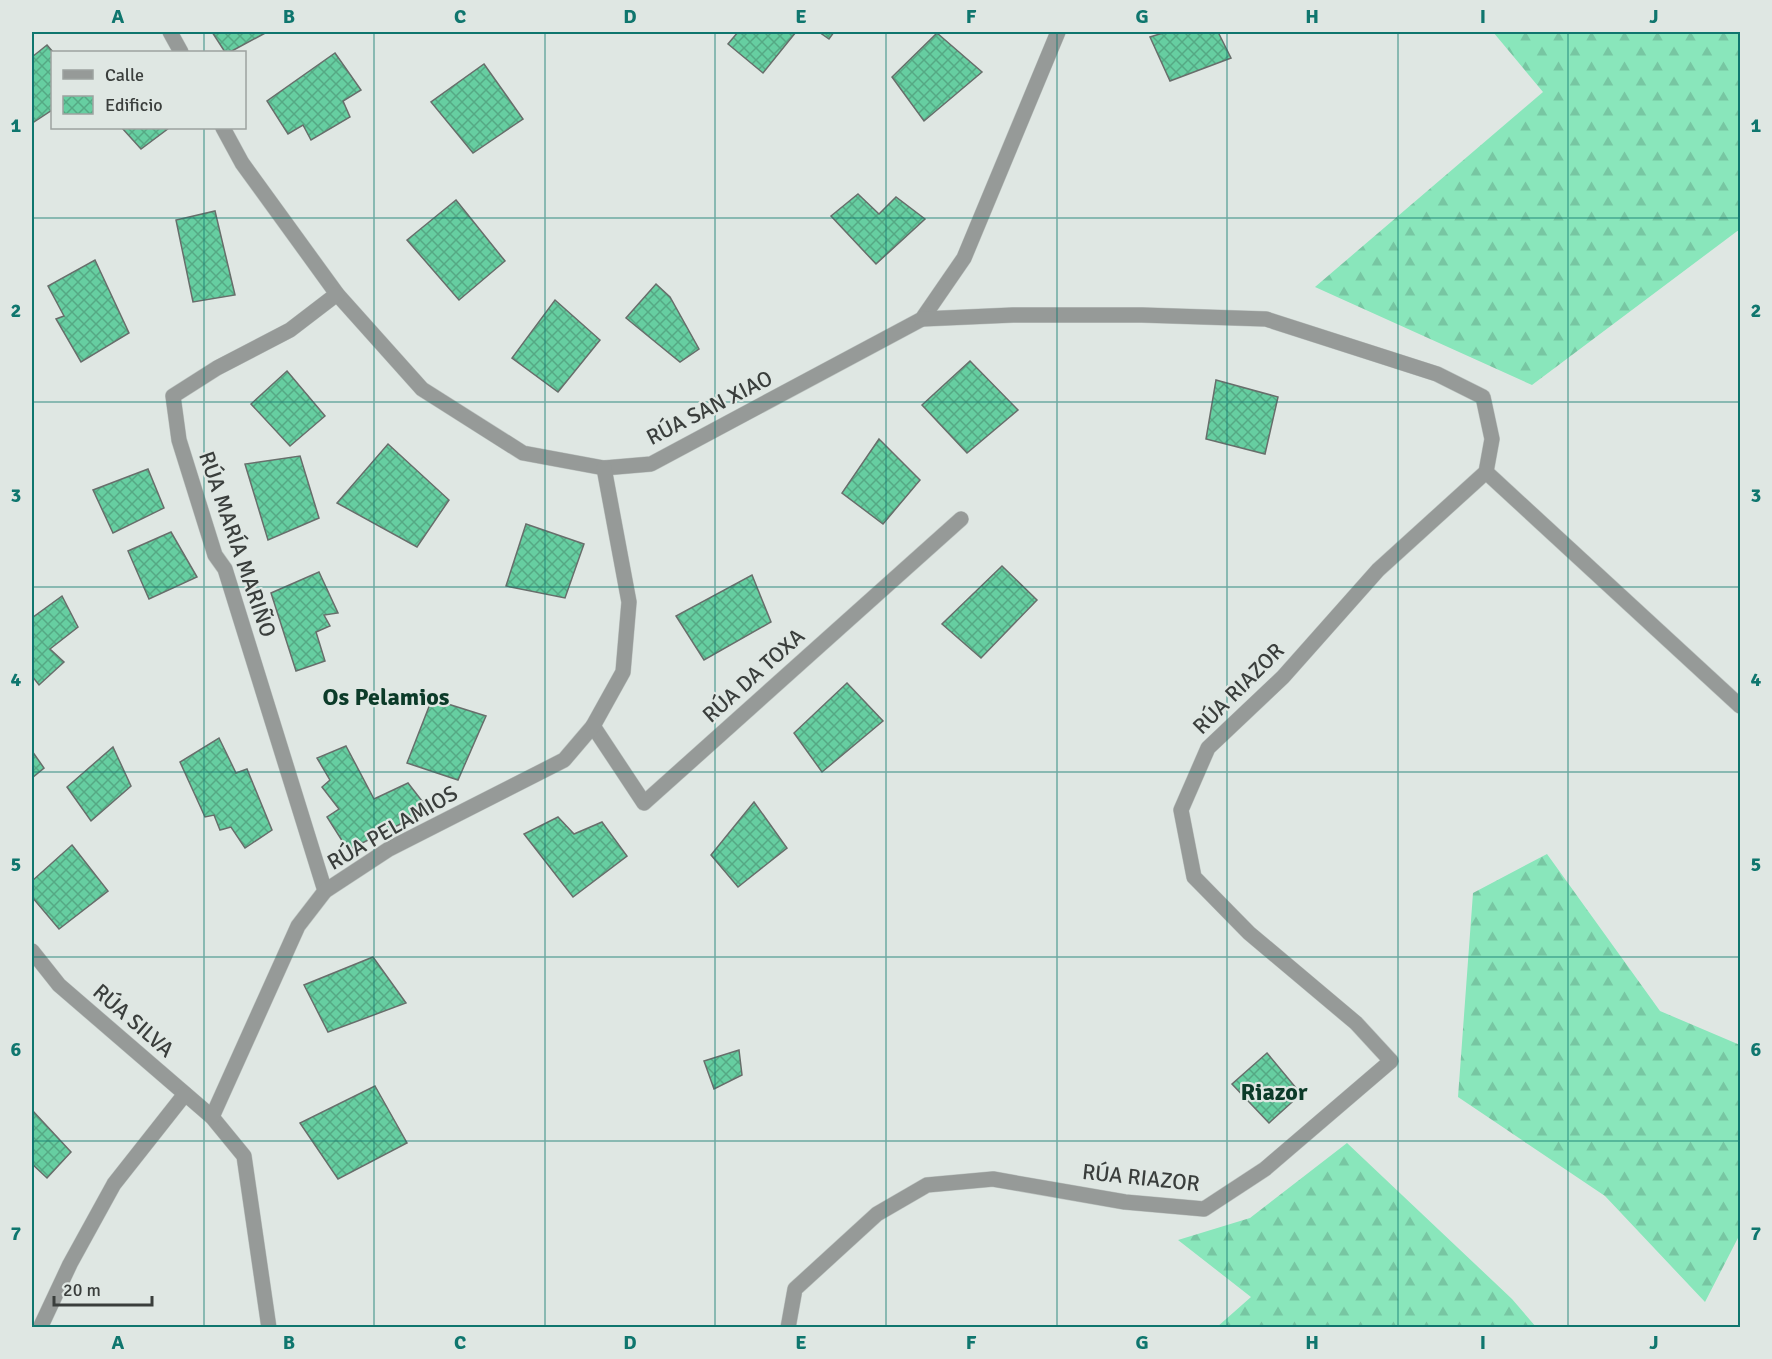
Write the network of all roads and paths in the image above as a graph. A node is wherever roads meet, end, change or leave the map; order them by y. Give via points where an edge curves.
1 (170, 32) edge
2 (1058, 32) edge
3 (180, 51) edge
4 (224, 129) edge
5 (337, 294) junction
6 (922, 319) junction
7 (604, 468) junction
8 (1486, 472) junction
9 (961, 519) dead end
10 (1740, 706) edge
11 (592, 726) junction
12 (325, 891) junction
13 (32, 951) edge
14 (185, 1094) junction
15 (213, 1117) junction
16 (40, 1328) edge
17 (269, 1328) edge
18 (788, 1328) edge

1 - 3 street
2 - 6 street, RÚA SAN XIAO via 964,258
4 - 5 street, RÚA SAN XIAO via 242,163
5 - 7 street, RÚA SAN XIAO via 422,389 523,453
5 - 12 street, RÚA MARÍA MARIÑO via 290,330 173,396 179,440 215,555 225,569
6 - 7 street, RÚA SAN XIAO via 651,464
6 - 8 street via 1142,315 1266,319 1437,374 1484,397 1492,439
7 - 11 street, RÚA PELAMIOS via 628,602 623,672
8 - 10 street
8 - 18 street, RÚA RIAZOR via 1378,570 1283,676 1208,748 1181,810 1194,878 1249,933 1356,1023 1391,1061 1264,1169 1204,1209 1125,1202 993,1179 927,1185 877,1214 795,1289
9 - 11 street, RÚA DA TOXA via 644,802
11 - 12 street, RÚA PELAMIOS via 564,760 389,849
12 - 15 street, RÚA PELAMIOS via 298,926
13 - 14 street, RÚA SILVA via 59,985
14 - 15 street, RÚA SILVA
14 - 16 street via 114,1184
15 - 17 street via 244,1156

